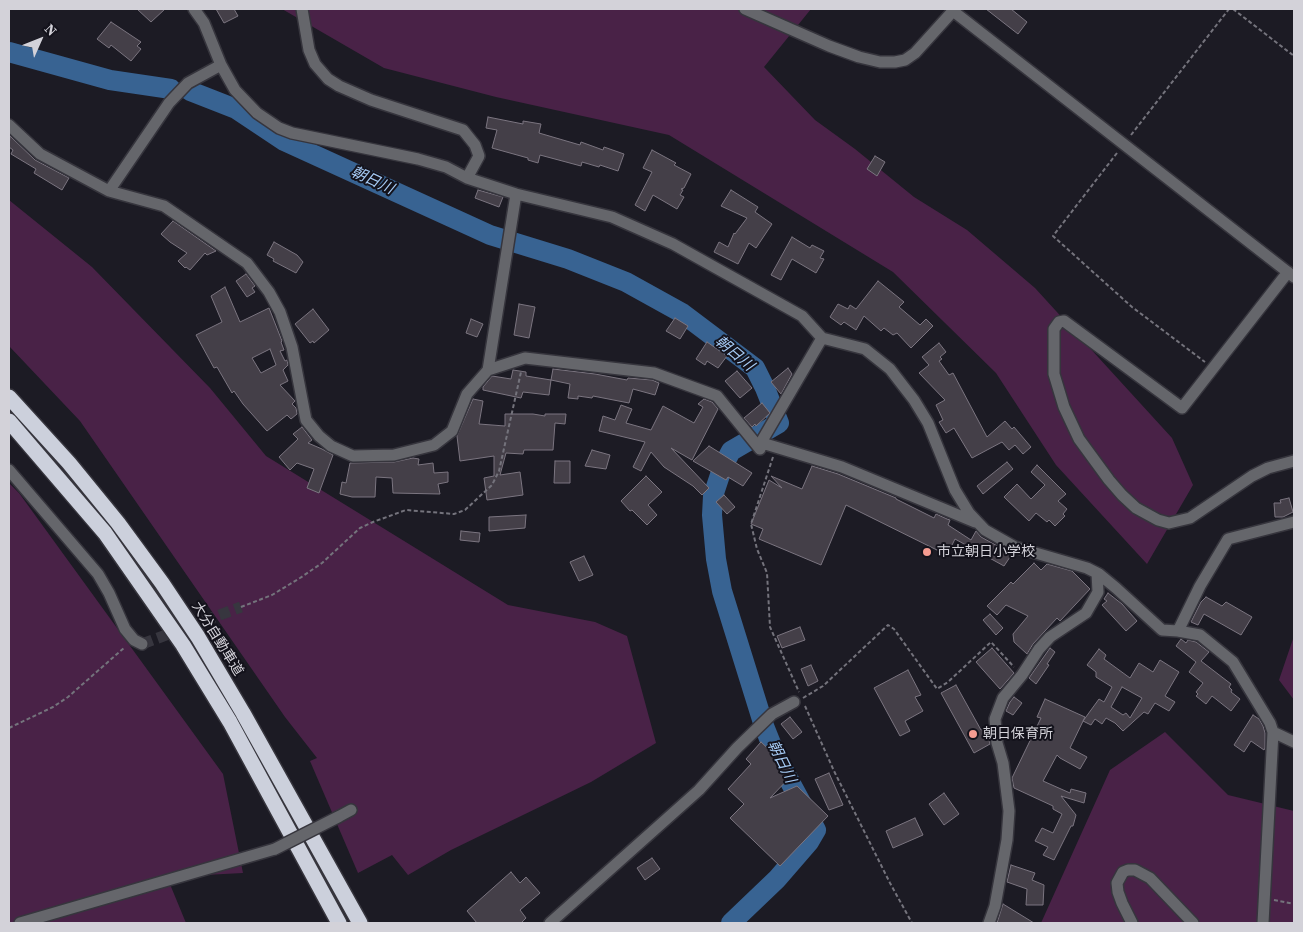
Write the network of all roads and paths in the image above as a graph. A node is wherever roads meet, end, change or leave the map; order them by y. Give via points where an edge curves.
1 (194, 9) edge
2 (302, 9) edge
3 (745, 9) edge
4 (1229, 9) edge
5 (1233, 9) edge
6 (1294, 56) edge
7 (221, 65) junction
8 (9, 125) edge
9 (1124, 144) junction
10 (468, 178) junction
11 (109, 191) junction
12 (516, 194) junction
13 (1291, 275) edge
14 (822, 338) junction
15 (524, 358) junction
16 (1213, 368) junction
17 (488, 370) junction
18 (9, 397) edge
19 (9, 421) edge
20 (762, 443) junction
21 (777, 447) junction
22 (1294, 461) edge
23 (9, 470) edge
24 (1294, 522) edge
25 (980, 524) junction
26 (1097, 574) junction
27 (241, 607) tunnel mouth
28 (1178, 630) junction
29 (138, 642) joint
30 (1022, 675) junction
31 (798, 700) junction
32 (9, 728) edge
33 (1273, 732) junction
34 (1294, 742) edge
35 (351, 810) dead end
36 (1265, 898) junction
37 (1294, 904) edge
38 (357, 918) edge
39 (338, 922) edge
40 (20, 923) edge
41 (550, 923) edge
42 (912, 923) edge
43 (989, 923) edge
44 (1132, 923) edge
45 (1193, 923) edge
46 (1263, 923) edge

1 - 7 street via 204,23
2 - 10 street via 309,50 324,75 339,86 371,100 463,130 480,156
3 - 9 street via 859,57 888,62 905,60 915,53 953,12
4 - 9 path
5 - 6 path
7 - 10 street via 235,90 279,128 418,159
7 - 11 street via 188,83 169,103
8 - 11 street via 40,154
9 - 13 street
9 - 16 path via 1053,236 1132,307
10 - 12 street
11 - 17 street via 164,206 247,263 280,312 292,347 306,420 331,446 353,456 377,456 412,452 434,445 452,431 467,394
12 - 14 street via 612,217 672,244 802,316
12 - 17 street
13 - 16 street
14 - 20 street
14 - 25 street via 865,349 890,369 928,423 955,490
15 - 17 street
15 - 20 street via 654,373 717,396 760,449
15 - 27 path via 499,471 492,485 465,510 454,514 406,510 373,522 360,528 322,563 300,578 272,595
16 - 22 street via 1182,408 1064,321 1054,329 1054,374 1064,407 1079,439 1122,495 1150,516 1169,523 1190,518 1252,476
18 - 38 highway, 大分自動車道 via 69,463 162,583 243,713
19 - 39 highway via 105,534 183,645 230,722
20 - 21 street
21 - 25 street via 842,467
21 - 31 path via 751,524 767,573 770,627
23 - 29 street via 98,574 125,629
24 - 28 street via 1228,539
25 - 26 street via 1015,548 1087,568
26 - 28 street via 1162,630
26 - 30 street via 1098,592 1086,614 1050,637
28 - 33 street via 1200,635 1232,662
29 - 32 path via 53,707
30 - 31 path via 991,642 937,689 888,625 823,686
30 - 43 street via 1003,698 995,719 1009,811 1008,840
31 - 41 street via 772,714 700,790
31 - 42 path
33 - 34 street
33 - 36 street
35 - 40 street, bridge via 275,849
36 - 37 path
36 - 46 street
44 - 45 street via 1117,883 1119,876 1128,870 1150,878

